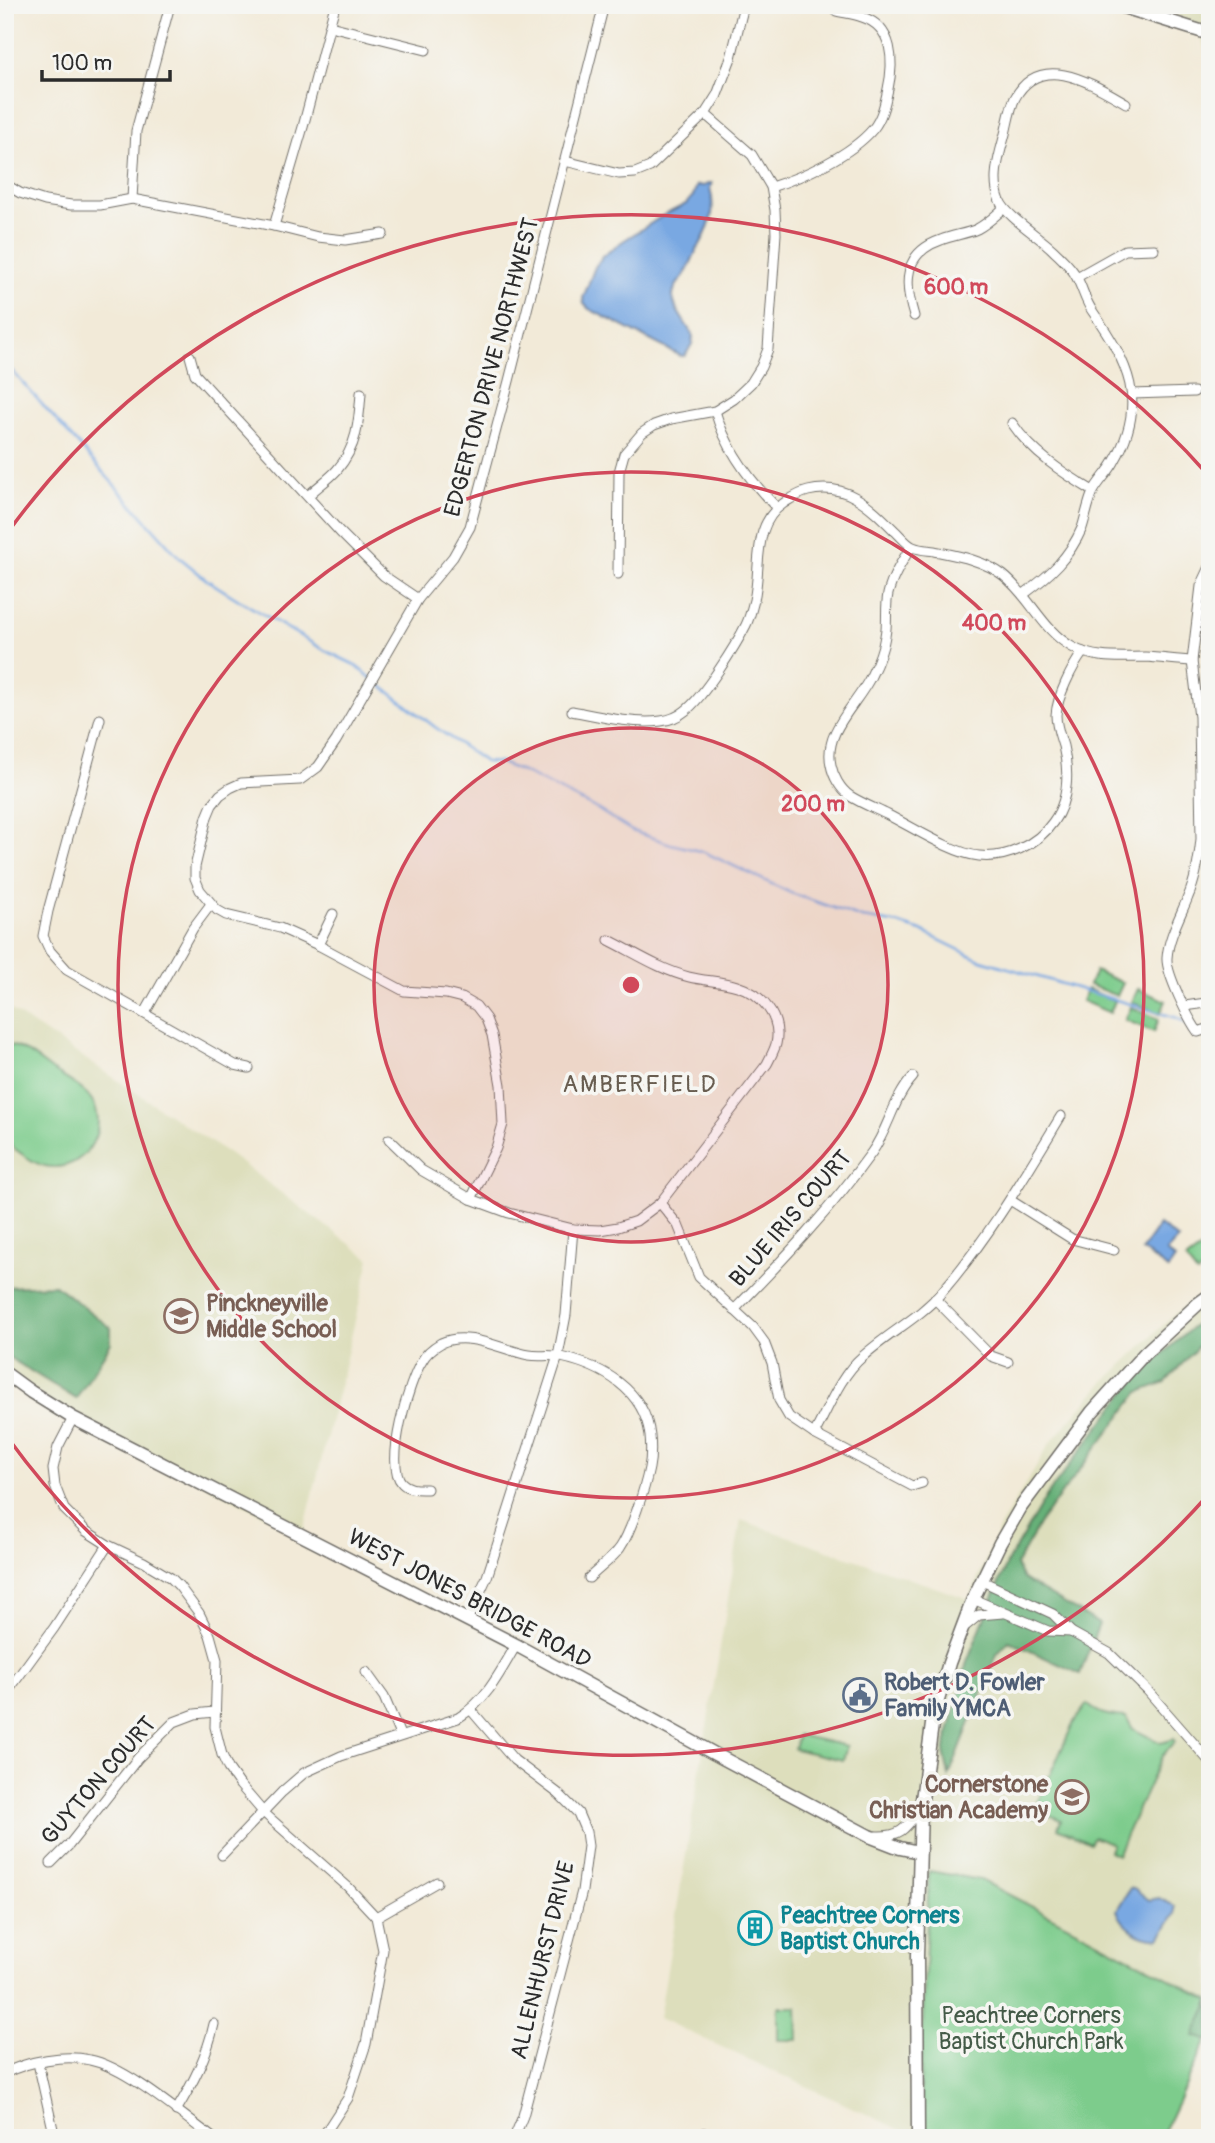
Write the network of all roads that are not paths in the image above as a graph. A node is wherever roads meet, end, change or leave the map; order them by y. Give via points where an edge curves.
1 (10, 5) edge
2 (170, 5) edge
3 (335, 5) edge
4 (604, 5) edge
5 (744, 5) edge
6 (1117, 5) edge
7 (836, 11) dead end
8 (5, 15) edge
9 (330, 26) junction
10 (1210, 34) edge
11 (426, 50) dead end
12 (1126, 103) dead end
13 (705, 114) junction
14 (565, 161) junction
15 (5, 184) edge
16 (771, 187) junction
17 (132, 199) junction
18 (1003, 209) junction
19 (274, 226) junction
20 (383, 234) dead end
21 (1154, 249) dead end
22 (1077, 276) junction
23 (914, 316) dead end
24 (190, 356) dead end
25 (1194, 392) dead end
26 (361, 393) dead end
27 (1132, 394) junction
28 (715, 411) junction
29 (1013, 423) dead end
30 (1093, 491) junction
31 (308, 496) junction
32 (777, 508) junction
33 (911, 547) junction
34 (1210, 567) edge
35 (618, 574) dead end
36 (1024, 594) junction
37 (418, 599) junction
38 (1083, 652) junction
39 (1192, 661) junction
40 (572, 711) dead end
41 (100, 719) dead end
42 (211, 904) junction
43 (333, 914) dead end
44 (610, 940) dead end
45 (318, 945) junction
46 (1210, 1000) edge
47 (1185, 1006) junction
48 (145, 1013) junction
49 (1210, 1028) edge
50 (249, 1068) dead end
51 (913, 1077) dead end
52 (1061, 1116) dead end
53 (389, 1139) dead end
54 (471, 1199) junction
55 (1010, 1200) junction
56 (660, 1203) junction
57 (573, 1229) junction
58 (1114, 1250) dead end
59 (1210, 1295) edge
60 (935, 1299) junction
61 (734, 1310) junction
62 (558, 1356) junction
63 (1008, 1362) dead end
64 (5, 1373) edge
65 (74, 1418) junction
66 (814, 1434) junction
67 (922, 1483) dead end
68 (427, 1489) dead end
69 (108, 1545) junction
70 (589, 1578) dead end
71 (982, 1581) junction
72 (973, 1599) junction
73 (1005, 1612) junction
74 (467, 1620) junction
75 (961, 1629) junction
76 (1071, 1632) junction
77 (516, 1645) junction
78 (366, 1672) dead end
79 (5, 1695) edge
80 (471, 1710) junction
81 (214, 1712) junction
82 (400, 1735) junction
83 (1210, 1762) edge
84 (921, 1807) junction
85 (263, 1812) junction
86 (869, 1836) junction
87 (919, 1852) junction
88 (222, 1854) dead end
89 (51, 1863) dead end
90 (437, 1882) dead end
91 (376, 1917) junction
92 (214, 2024) dead end
93 (38, 2063) junction
94 (5, 2073) edge
95 (176, 2110) junction
96 (55, 2138) edge
97 (213, 2138) edge
98 (322, 2138) edge
99 (514, 2138) edge
100 (681, 2138) edge
101 (721, 2138) edge
102 (918, 2138) edge

1 - 8 street
2 - 17 street via 136,131
3 - 9 street
4 - 14 street, EDGERTON DRIVE NORTHWEST
5 - 13 street via 731,58
6 - 10 street
7 - 16 street via 870,20 889,43 892,69 882,113 873,128 842,153 792,181
9 - 11 street
9 - 19 street
12 - 18 street via 1060,73 1035,78 1024,87 1015,99 996,173
13 - 14 street via 650,167 635,173 619,174
13 - 16 street via 752,155
14 - 37 street, EDGERTON DRIVE NORTHWEST via 470,527 453,557
15 - 17 street via 45,201 71,205
16 - 28 street via 776,234 768,349 751,383
17 - 19 street
18 - 22 street via 1046,243
18 - 23 street via 984,226 940,240 912,261 906,284
19 - 20 street via 345,240
21 - 22 street via 1125,250
22 - 27 street via 1091,309 1119,352
24 - 31 street via 195,374
25 - 27 street
26 - 31 street via 359,422 349,455
27 - 30 street via 1124,440
28 - 32 street via 738,462
28 - 35 street via 654,425 624,454
29 - 30 street via 1035,450
30 - 36 street via 1070,551 1047,578
31 - 37 street via 384,576
32 - 33 street via 808,491 841,490 869,505
32 - 40 street via 760,536 757,580 747,623 696,701 674,717 659,721
33 - 36 street via 978,561
33 - 38 street via 891,584 879,657 831,742 831,765 849,795 978,856 996,856 1030,844 1053,823 1061,806 1067,777 1056,714
34 - 39 street via 1201,586
36 - 38 street via 1055,634
37 - 42 street, EDGERTON DRIVE NORTHWEST via 318,767 300,780 241,783 212,804 195,878
38 - 39 street via 1110,658
39 - 47 street via 1199,718 1201,839 1189,895 1167,958
41 - 48 street via 43,936 67,970
42 - 45 street via 226,915 280,928
42 - 48 street
43 - 45 street
44 - 56 street via 687,977 748,990 766,1006 776,1030 776,1044 767,1064
45 - 54 street via 404,991 462,998 486,1018 503,1111 500,1136
46 - 47 street
47 - 49 street via 1198,1032
48 - 50 street via 235,1065
51 - 61 street, BLUE IRIS COURT via 901,1091 876,1146 844,1191
52 - 55 street
53 - 54 street via 421,1170
54 - 57 street
55 - 58 street via 1072,1239
55 - 60 street
56 - 57 street via 636,1221 618,1227
56 - 61 street via 678,1225 699,1277
57 - 62 street
59 - 71 street via 1145,1353 1092,1412 1021,1507
60 - 63 street via 990,1356
60 - 66 street via 861,1357
61 - 66 street via 764,1342 779,1400 789,1417
62 - 68 street via 532,1356 476,1340 452,1339 429,1351 411,1383 404,1408 396,1471 411,1489
62 - 70 street via 614,1378 633,1396 648,1421 650,1466 634,1516 620,1547
62 - 74 street via 487,1577
64 - 65 street, WEST JONES BRIDGE ROAD
65 - 69 street via 58,1447 55,1486 72,1518
65 - 74 street, WEST JONES BRIDGE ROAD
66 - 67 street via 912,1486
69 - 79 street
69 - 81 street via 171,1578 199,1613 217,1661
71 - 72 street
71 - 76 street via 1053,1614
72 - 73 street
72 - 75 street
73 - 75 street via 979,1615
73 - 76 street via 1048,1631
74 - 77 street, WEST JONES BRIDGE ROAD
75 - 84 street via 933,1717
76 - 83 street via 1123,1665
77 - 80 street via 487,1694
77 - 86 street, WEST JONES BRIDGE ROAD
78 - 82 street via 384,1697
80 - 82 street
80 - 99 street, ALLENHURST DRIVE via 514,1760 578,1813 588,1846 579,1904
81 - 85 street via 228,1768
81 - 89 street, GUYTON COURT via 174,1722
82 - 85 street via 303,1773
84 - 86 street via 901,1832 891,1837
84 - 87 street
85 - 88 street
85 - 91 street
86 - 87 street, WEST JONES BRIDGE ROAD
87 - 102 street
90 - 91 street
91 - 98 street via 383,1950 366,2043 348,2098
92 - 95 street via 193,2083
93 - 94 street
93 - 95 street via 90,2060 120,2072
93 - 96 street
95 - 97 street
100 - 101 street via 705,2133

